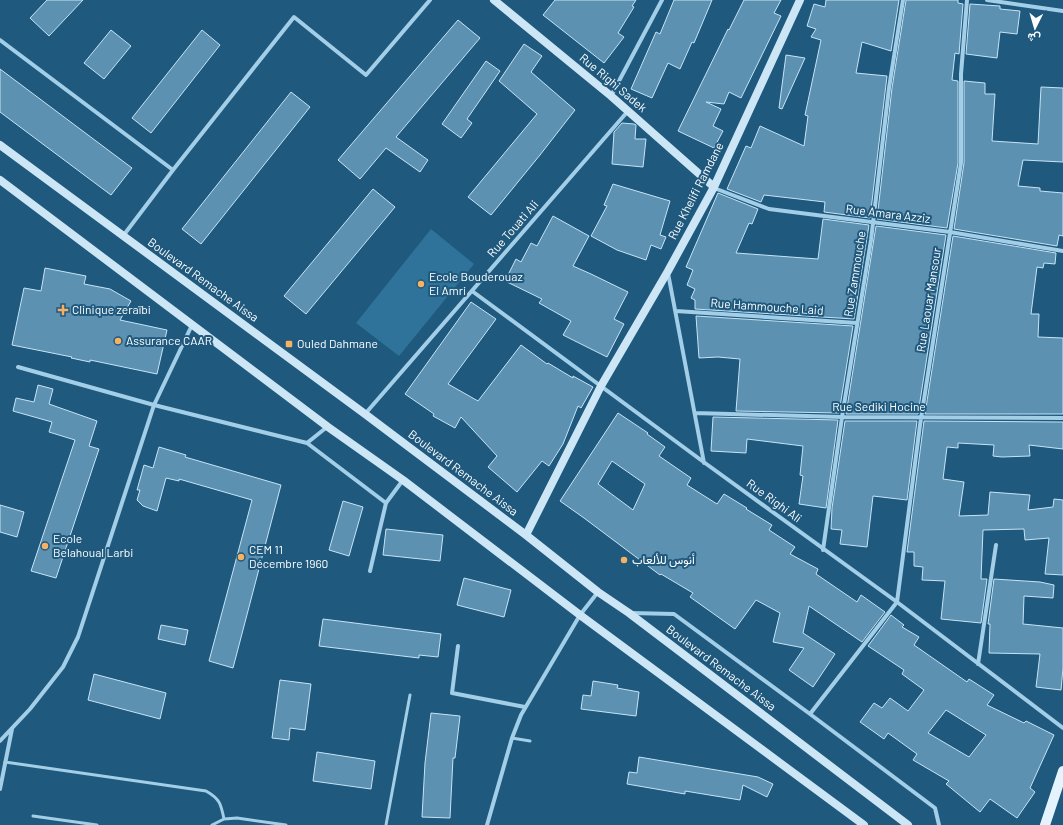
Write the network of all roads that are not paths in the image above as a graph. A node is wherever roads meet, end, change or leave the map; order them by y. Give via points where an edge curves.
1 (430, 0) edge
2 (494, 0) edge
3 (662, 0) edge
4 (800, 0) edge
5 (903, 0) edge
6 (967, 0) edge
7 (987, 0) edge
8 (1063, 11) edge
9 (0, 40) edge
10 (611, 96) junction
11 (628, 111) junction
12 (0, 145) edge
13 (174, 170) junction
14 (0, 180) edge
15 (714, 188) junction
16 (873, 222) junction
17 (950, 232) junction
18 (122, 236) junction
19 (1063, 251) edge
20 (668, 271) junction
21 (472, 291) junction
22 (676, 311) junction
23 (857, 323) junction
24 (192, 324) junction
25 (18, 368) dead end
26 (601, 386) junction
27 (154, 405) junction
28 (695, 413) junction
29 (365, 414) junction
30 (842, 417) junction
31 (921, 417) junction
32 (1063, 418) edge
33 (328, 427) junction
34 (307, 443) junction
35 (705, 463) junction
36 (403, 480) junction
37 (386, 503) junction
38 (526, 535) junction
39 (996, 545) dead end
40 (823, 550) junction
41 (370, 571) dead end
42 (598, 592) junction
43 (897, 602) junction
44 (629, 613) junction
45 (580, 615) junction
46 (458, 646) dead end
47 (978, 664) junction
48 (410, 695) dead end
49 (526, 707) junction
50 (810, 714) junction
51 (1063, 728) edge
52 (12, 729) junction
53 (512, 738) junction
54 (0, 741) edge
55 (530, 741) dead end
56 (5, 762) junction
57 (1063, 771) edge
58 (0, 789) edge
59 (33, 816) dead end
60 (224, 819) junction
61 (98, 825) edge
62 (212, 825) edge
63 (286, 825) edge
64 (386, 825) edge
65 (487, 825) edge
66 (864, 825) edge
67 (908, 825) edge
68 (939, 825) edge
69 (1045, 825) edge

1 - 13 street via 366,75 294,17
2 - 10 main road, Rue Righi Sadek
3 - 10 street
4 - 15 main road, Rue Khelifi Ramdane
5 - 16 street, Rue Zammouche via 889,88
6 - 17 street, Rue Laouar Mansour via 962,74 961,163
7 - 8 street
9 - 13 street
10 - 11 main road, Rue Righi Sadek
11 - 15 main road, Rue Righi Sadek
11 - 21 street, Rue Touati Ali
12 - 18 main road, Boulevard Remache Aissa
13 - 18 street
14 - 24 main road
15 - 16 street, Rue Amara Azziz via 769,209
15 - 20 main road, Rue Khelifi Ramdane
16 - 17 street, Rue Amara Azziz
16 - 23 street, Rue Zammouche
17 - 19 street, Rue Amara Azziz
17 - 31 street, Rue Laouar Mansour
18 - 29 main road, Boulevard Remache Aissa
20 - 22 street
20 - 26 main road, Rue Khelifi Ramdane
21 - 26 street, Rue Righi Ali
21 - 29 street, Rue Touati Ali
22 - 23 street, Rue Hammouche Laid
22 - 28 street
23 - 30 street, Rue Zammouche
24 - 27 street
24 - 33 main road
25 - 27 street
26 - 35 street, Rue Righi Ali
26 - 38 main road, Rue Khelifi Ramdane
27 - 34 street
27 - 52 street via 78,637 62,667
28 - 30 street, Rue Sediki Hocine
28 - 35 street
29 - 38 main road, Boulevard Remache Aissa
30 - 31 street, Rue Sediki Hocine
30 - 40 street, Rue Zammouche
31 - 32 street, Rue Sediki Hocine
31 - 43 street, Rue Laouar Mansour
33 - 34 street
33 - 36 main road
34 - 37 street
35 - 40 street, Rue Righi Ali
36 - 37 street
36 - 45 main road
37 - 41 street
38 - 42 main road, Boulevard Remache Aissa
39 - 47 street
40 - 43 street, Rue Righi Ali
42 - 44 main road, Boulevard Remache Aissa
42 - 45 street
43 - 47 street, Rue Righi Ali
43 - 50 street
44 - 50 street via 674,614
44 - 67 main road, Boulevard Remache Aissa
45 - 49 street
45 - 66 main road
46 - 49 street via 452,693
47 - 51 street, Rue Righi Ali
48 - 64 lane
49 - 53 street via 520,715
50 - 68 street via 935,808
52 - 54 street
52 - 56 street
53 - 55 lane
53 - 65 street
56 - 58 street
56 - 60 lane via 206,792 215,797 221,805
57 - 69 main road
59 - 61 lane
60 - 62 lane
60 - 63 lane via 237,818

